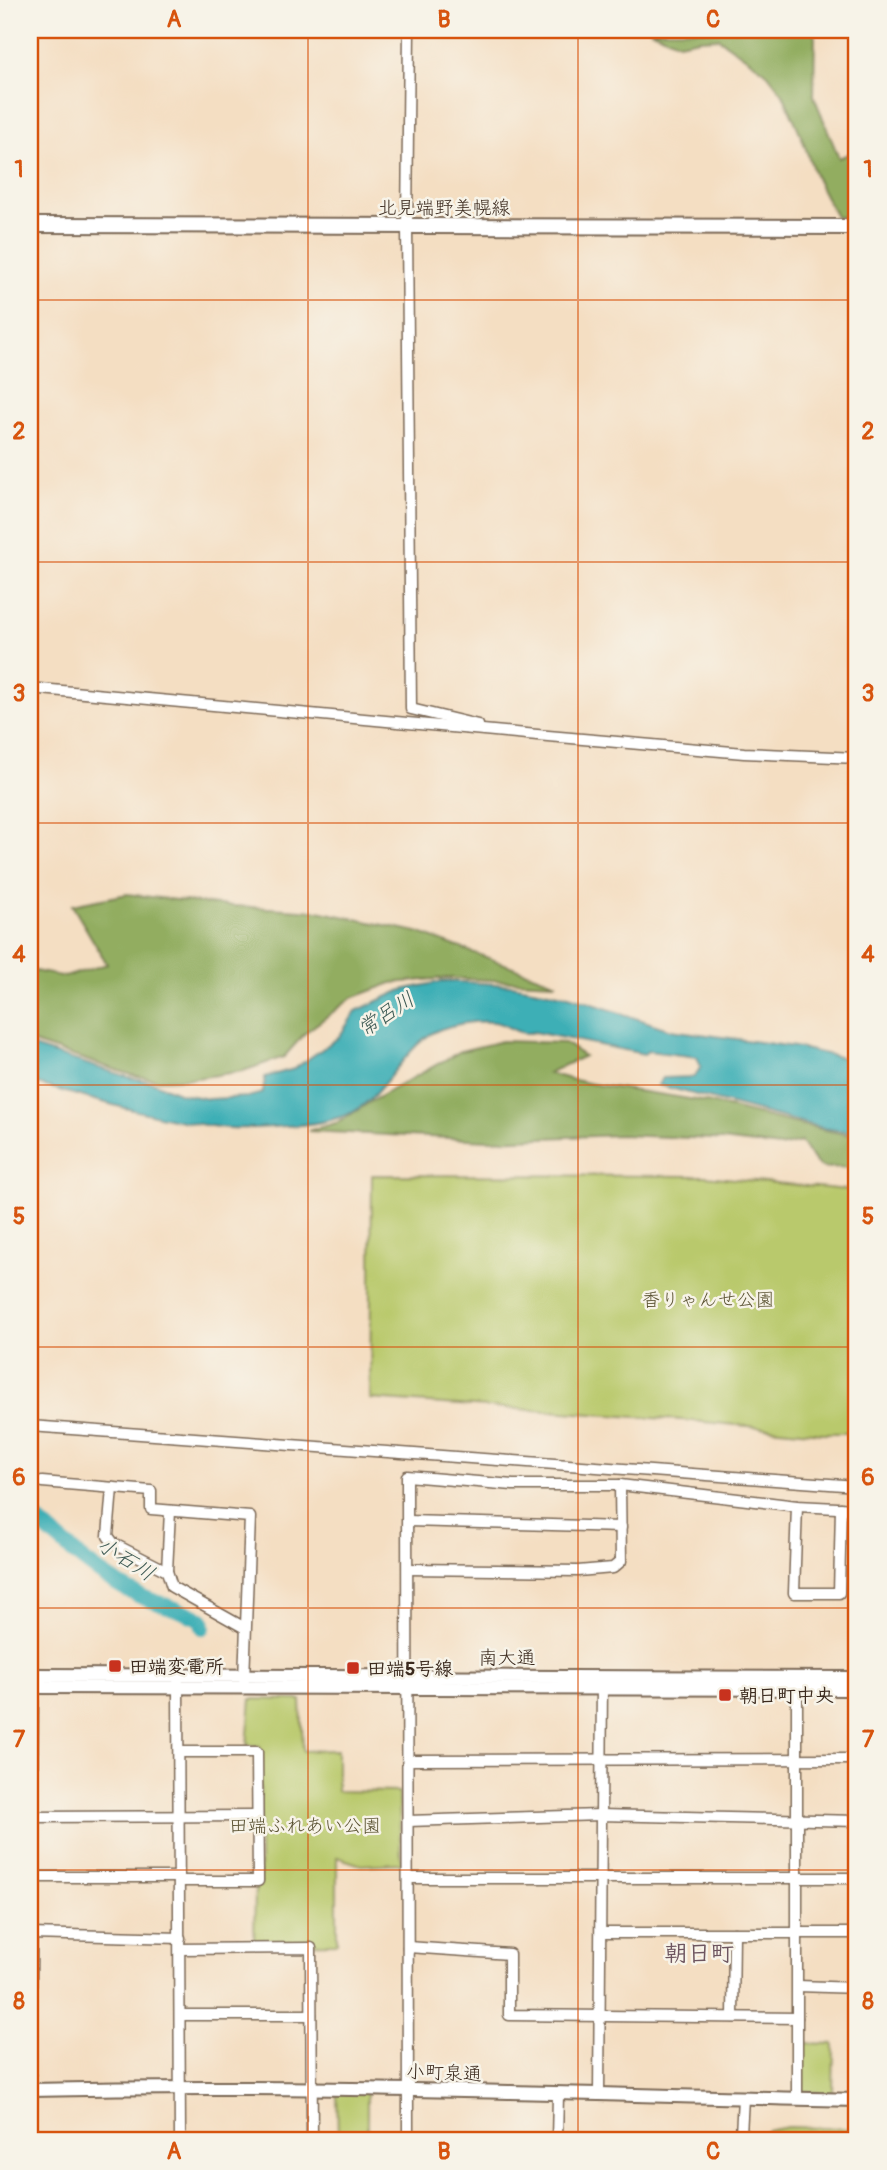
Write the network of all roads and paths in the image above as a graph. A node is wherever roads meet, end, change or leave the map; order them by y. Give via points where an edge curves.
1 (409, 30) edge
2 (30, 225) edge
3 (407, 226) junction
4 (857, 227) edge
5 (30, 688) edge
6 (484, 729) junction
7 (857, 758) edge
8 (30, 1426) edge
9 (42, 1482) dead end
10 (620, 1485) junction
11 (857, 1486) edge
12 (112, 1488) junction
13 (797, 1507) junction
14 (841, 1508) junction
15 (857, 1509) edge
16 (170, 1511) junction
17 (408, 1521) junction
18 (621, 1527) junction
19 (408, 1569) junction
20 (167, 1571) junction
21 (245, 1628) junction
22 (857, 1678) edge
23 (31, 1681) edge
24 (178, 1682) junction
25 (244, 1682) junction
26 (408, 1683) junction
27 (602, 1683) junction
28 (797, 1689) junction
29 (857, 1689) edge
30 (179, 1752) junction
31 (601, 1759) junction
32 (797, 1759) junction
33 (857, 1759) edge
34 (408, 1760) junction
35 (600, 1815) junction
36 (257, 1816) junction
37 (33, 1817) junction
38 (178, 1817) junction
39 (408, 1821) junction
40 (798, 1821) junction
41 (857, 1821) edge
42 (32, 1877) junction
43 (409, 1878) junction
44 (602, 1878) junction
45 (797, 1878) junction
46 (857, 1878) edge
47 (179, 1879) junction
48 (602, 1933) junction
49 (734, 1933) junction
50 (797, 1933) junction
51 (857, 1933) edge
52 (30, 1934) edge
53 (180, 1943) junction
54 (408, 1947) junction
55 (798, 1986) junction
56 (857, 1988) edge
57 (180, 2015) junction
58 (311, 2015) junction
59 (601, 2017) junction
60 (733, 2018) junction
61 (797, 2018) junction
62 (180, 2089) junction
63 (312, 2089) junction
64 (30, 2090) edge
65 (409, 2090) junction
66 (558, 2095) junction
67 (599, 2095) junction
68 (743, 2098) junction
69 (797, 2099) junction
70 (857, 2100) edge
71 (30, 2140) edge
72 (180, 2140) edge
73 (312, 2140) edge
74 (408, 2140) edge
75 (557, 2140) edge
76 (734, 2140) edge

1 - 3 street
2 - 3 main road, 北見端野美幌線
3 - 4 main road, 北見端野美幌線
3 - 6 street via 411,709 477,723
5 - 6 street
6 - 7 street via 719,751
8 - 11 street
9 - 12 street
10 - 13 street
10 - 17 street via 513,1485 407,1476
10 - 18 street
12 - 16 street via 151,1491 151,1509
12 - 20 street via 108,1536 114,1544
13 - 14 street
13 - 14 street via 794,1592 839,1593
14 - 15 street
16 - 20 street
16 - 21 street via 250,1517
17 - 18 street
17 - 19 street
18 - 19 street via 621,1561 613,1568
19 - 26 street
20 - 21 street via 172,1587
21 - 25 street
22 - 27 street, 南大通
23 - 24 street, 南大通
23 - 37 street
24 - 25 street, 南大通
24 - 30 street
25 - 26 street, 南大通
26 - 27 street, 南大通
26 - 34 street
27 - 28 street, 南大通
27 - 31 street
28 - 29 street, 南大通
28 - 32 street
30 - 36 street via 257,1752
30 - 38 street
31 - 32 street
31 - 34 street
31 - 35 street
32 - 33 street
32 - 40 street
34 - 39 street
35 - 39 street
35 - 40 street
35 - 44 street
36 - 38 street
36 - 47 street via 258,1881
37 - 38 street
37 - 42 street
38 - 47 street
39 - 43 street
40 - 41 street
40 - 45 street
42 - 47 street
42 - 52 street
43 - 44 street
43 - 54 street
44 - 45 street
44 - 48 street
45 - 46 street
45 - 50 street
47 - 53 street
48 - 49 street
48 - 59 street
49 - 50 street
49 - 60 street
50 - 51 street
50 - 55 street
52 - 53 street
52 - 64 street
53 - 57 street
53 - 58 street via 311,1948
54 - 59 street via 509,1954 509,2015
54 - 65 street
55 - 56 street
55 - 61 street
57 - 58 street
57 - 62 street
58 - 63 street
59 - 60 street
59 - 67 street
60 - 61 street
61 - 69 street
62 - 63 street, 小町泉通
62 - 64 street, 小町泉通
62 - 72 street
63 - 65 street, 小町泉通
63 - 73 street
64 - 71 street
65 - 66 street, 小町泉通
65 - 74 street
66 - 67 street, 小町泉通
66 - 75 street
67 - 68 street, 小町泉通
68 - 69 street, 小町泉通
68 - 76 street via 741,2134
69 - 70 street, 小町泉通

